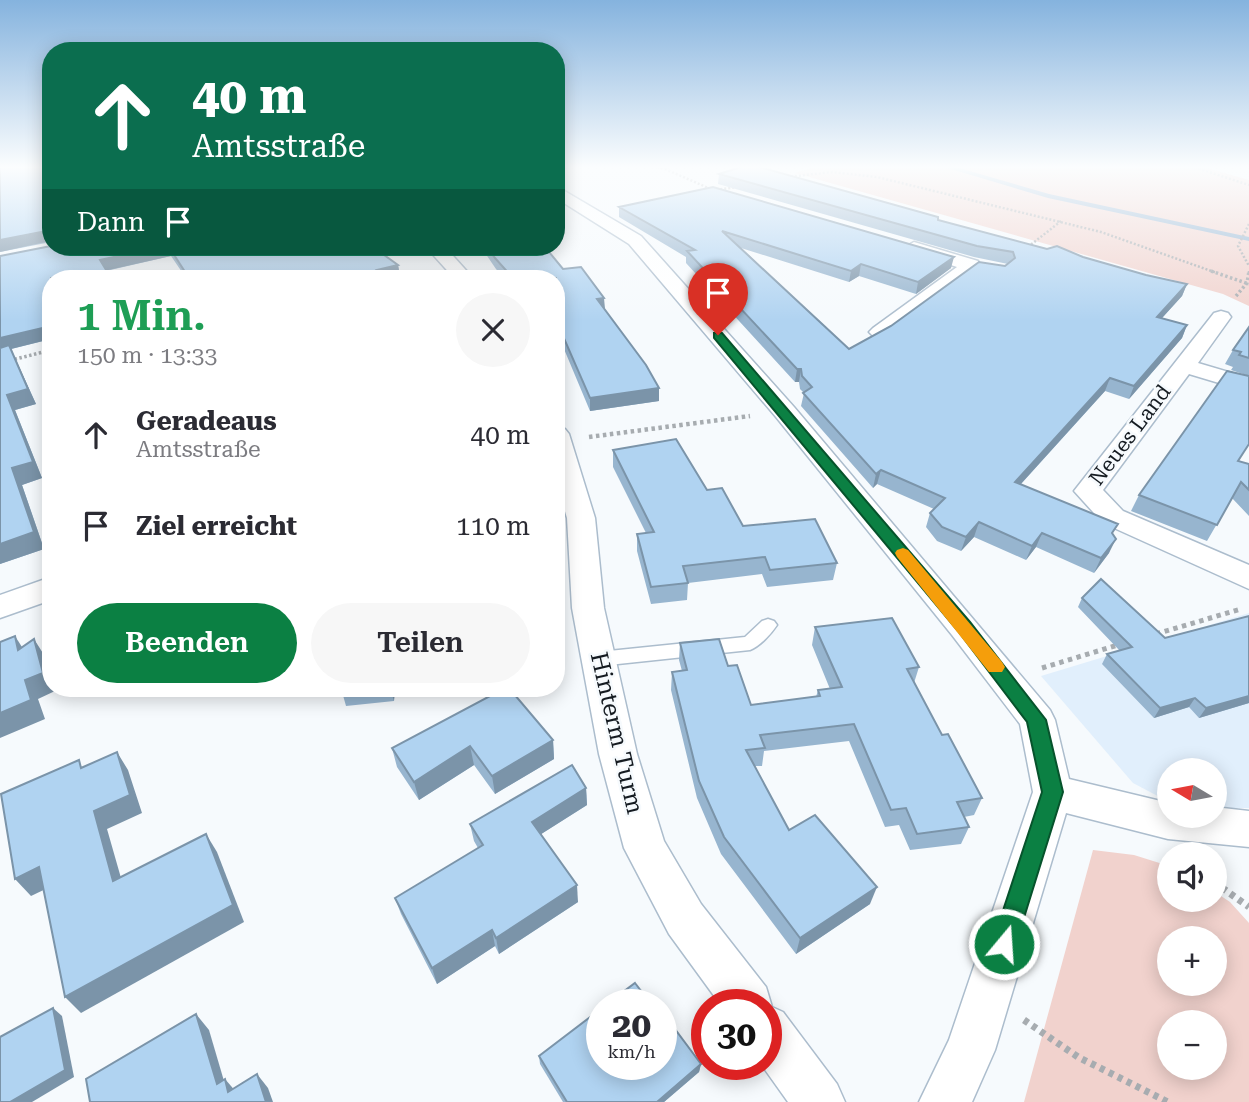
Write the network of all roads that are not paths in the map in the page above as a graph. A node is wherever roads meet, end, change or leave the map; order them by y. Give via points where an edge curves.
1 (600, 217) edge
2 (891, 240) edge
3 (971, 265) junction
4 (1000, 269) edge
5 (1221, 317) dead end
6 (880, 332) edge
7 (1182, 365) junction
8 (1249, 385) edge
9 (565, 462) edge
10 (1249, 579) edge
11 (42, 591) edge
12 (0, 607) edge
13 (768, 625) dead end
14 (599, 659) junction
15 (1053, 792) junction
16 (1249, 829) edge
17 (738, 989) edge
18 (782, 1051) edge
19 (819, 1102) edge
20 (945, 1102) edge

1 - 15 street via 635,240 785,412 1037,720
2 - 3 street
3 - 4 street
3 - 6 street
5 - 7 street, Neues Land
7 - 8 street, Neues Land
7 - 10 street, Neues Land via 1088,491 1113,517
9 - 14 street, Hinterm Turm via 581,518 588,608
11 - 12 street
13 - 14 lane via 750,643
14 - 17 street, Hinterm Turm via 618,754 645,848 685,919
15 - 16 street via 1168,821
15 - 20 street via 970,1051
18 - 19 street

